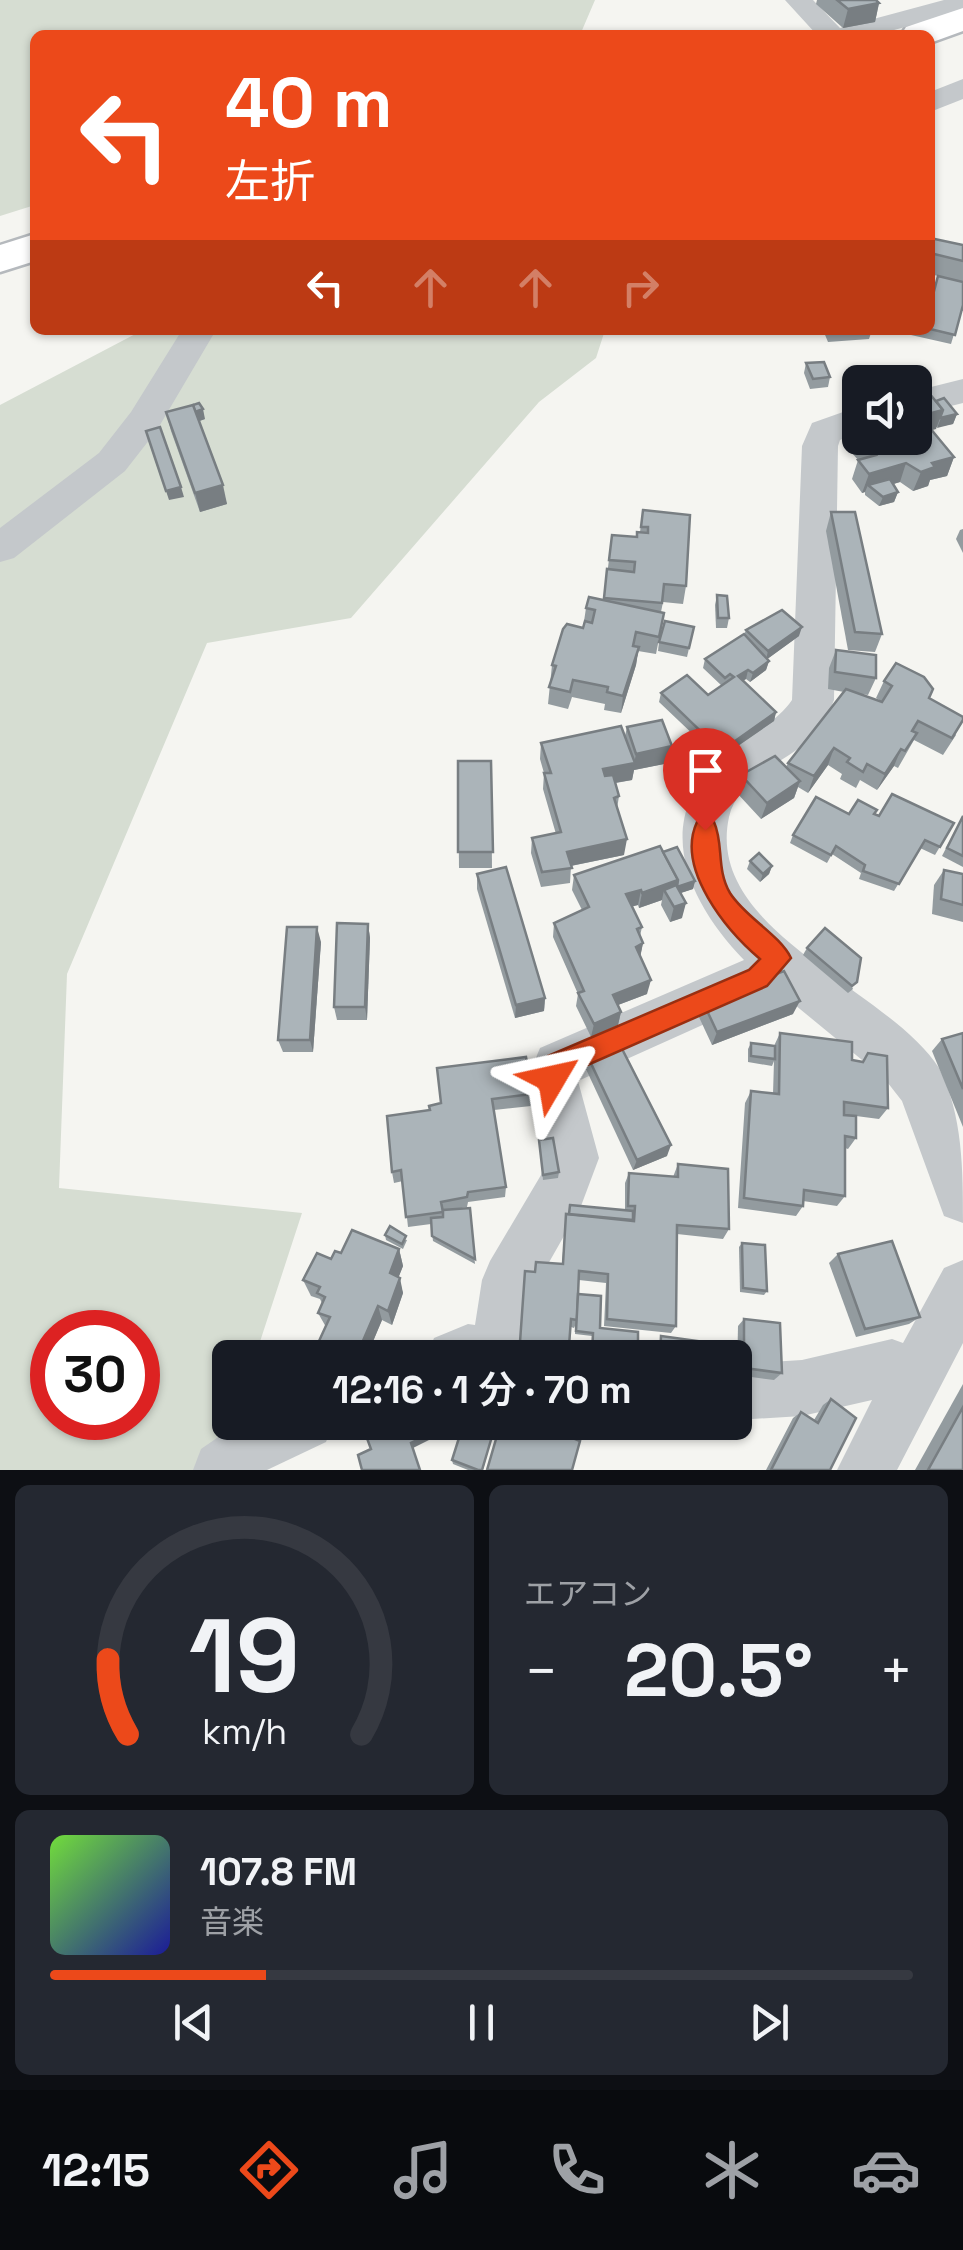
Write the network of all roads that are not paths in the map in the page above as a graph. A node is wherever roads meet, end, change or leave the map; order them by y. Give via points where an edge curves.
1 (798, 0) edge
2 (963, 3) edge
3 (963, 19) edge
4 (827, 30) edge
5 (863, 30) edge
6 (932, 30) edge
7 (963, 30) edge
8 (935, 36) edge
9 (963, 48) edge
10 (935, 55) edge
11 (963, 88) edge
12 (935, 101) edge
13 (30, 249) edge
14 (0, 259) edge
15 (30, 270) edge
16 (0, 281) edge
17 (196, 335) edge
18 (963, 391) edge
19 (932, 399) edge
20 (842, 425) edge
21 (0, 548) edge
22 (778, 958) junction
23 (963, 1197) edge
24 (963, 1288) edge
25 (500, 1340) edge
26 (916, 1376) junction
27 (752, 1391) edge
28 (267, 1440) edge
29 (222, 1470) edge
30 (866, 1470) edge

1 - 4 street
2 - 5 street
3 - 6 main road
7 - 8 main road
9 - 10 main road
11 - 12 street
13 - 14 main road
15 - 16 main road
17 - 21 street via 112,462
18 - 19 street
20 - 22 street via 825,432 820,446 813,700 806,716 717,792 705,830 705,860 720,899
22 - 23 street via 902,1060 922,1086
22 - 25 street via 758,978 558,1065 552,1079 573,1158 563,1188 509,1280
24 - 26 street
26 - 27 street via 892,1367 802,1388
26 - 30 street
28 - 29 street

